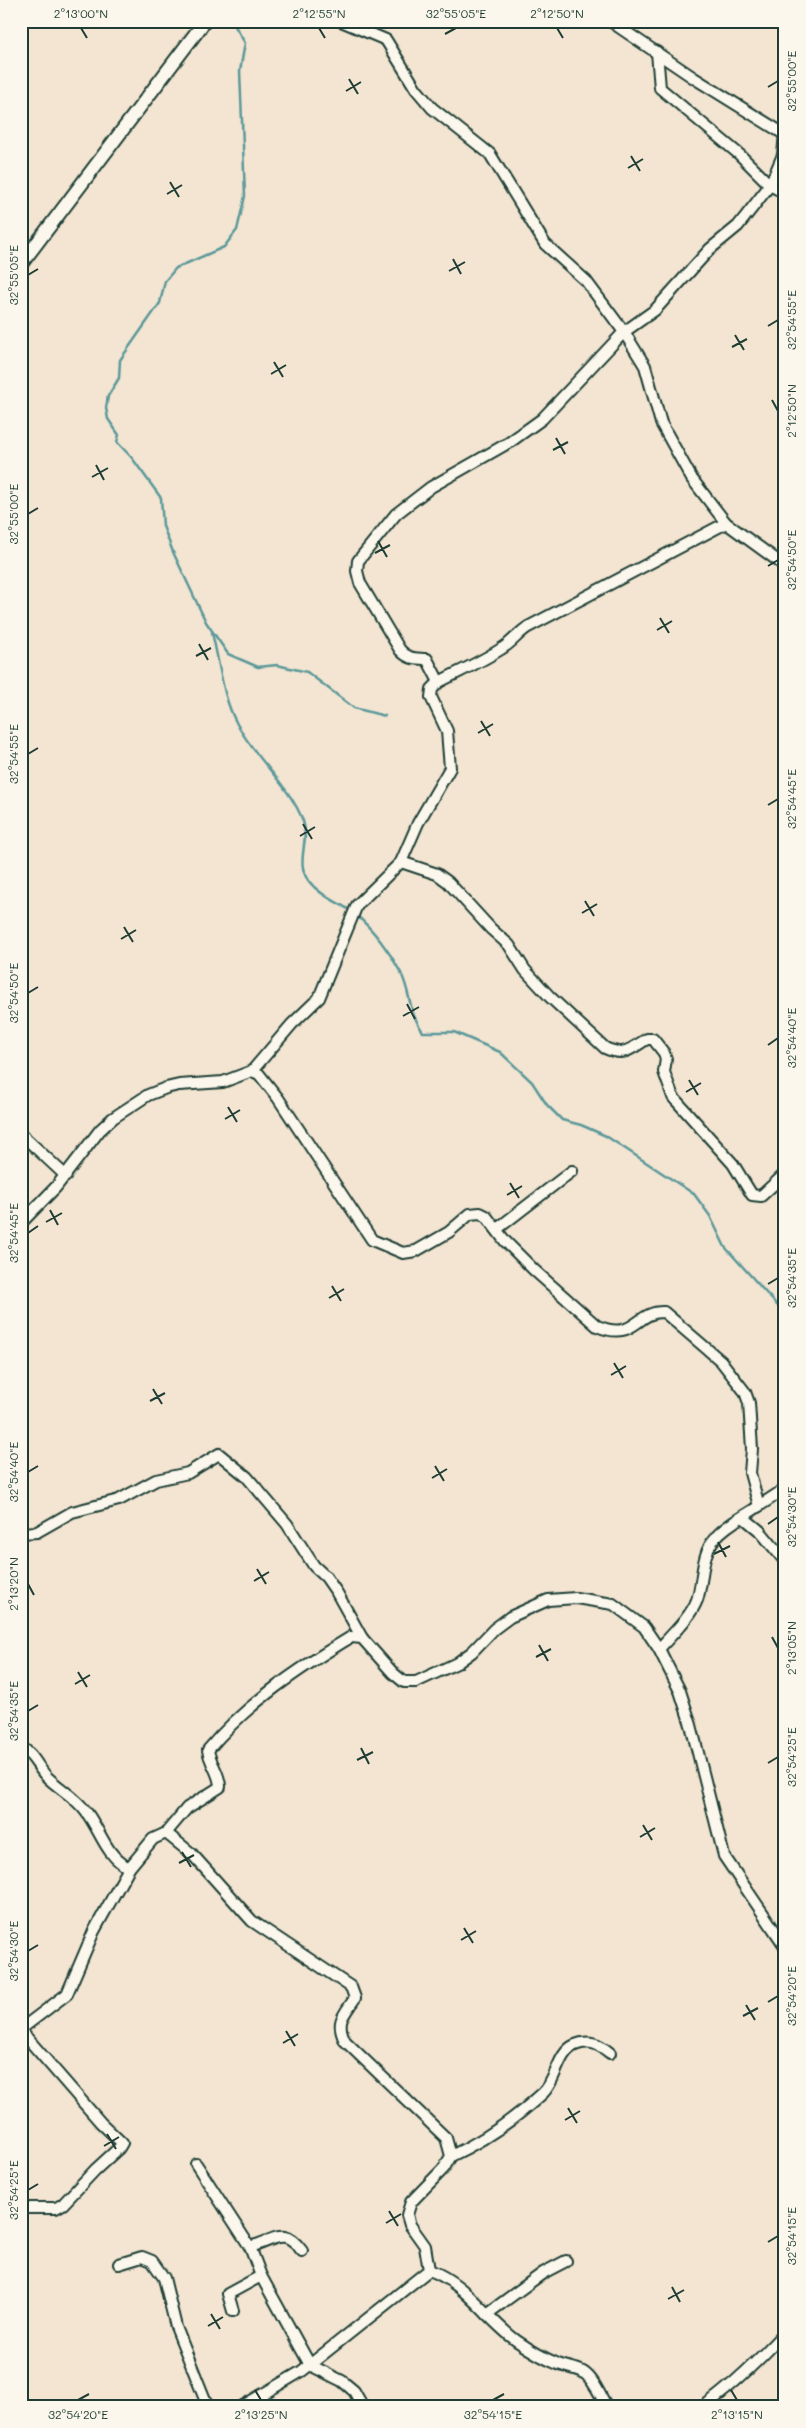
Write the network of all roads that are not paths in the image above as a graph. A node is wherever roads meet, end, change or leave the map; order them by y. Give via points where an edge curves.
1 (205, 21) edge
2 (341, 21) edge
3 (610, 21) edge
4 (656, 52) junction
5 (784, 133) edge
6 (770, 185) junction
7 (785, 193) edge
8 (21, 264) edge
9 (624, 332) junction
10 (726, 523) junction
11 (785, 566) edge
12 (439, 682) junction
13 (401, 862) junction
14 (252, 1071) junction
15 (21, 1134) edge
16 (572, 1171) dead end
17 (785, 1174) edge
18 (66, 1176) junction
19 (21, 1223) edge
20 (497, 1229) junction
21 (785, 1489) edge
22 (759, 1506) junction
23 (743, 1517) junction
24 (21, 1533) edge
25 (785, 1561) edge
26 (362, 1638) junction
27 (659, 1649) junction
28 (21, 1747) edge
29 (166, 1833) junction
30 (129, 1868) junction
31 (785, 1946) edge
32 (21, 2030) edge
33 (610, 2053) dead end
34 (451, 2156) junction
35 (196, 2164) dead end
36 (24, 2208) dead end
37 (250, 2247) junction
38 (302, 2251) dead end
39 (566, 2261) dead end
40 (119, 2264) dead end
41 (429, 2270) junction
42 (262, 2276) junction
43 (233, 2311) dead end
44 (487, 2314) junction
45 (785, 2332) edge
46 (310, 2365) junction
47 (208, 2407) edge
48 (241, 2407) edge
49 (363, 2407) edge
50 (607, 2407) edge
51 (703, 2407) edge

1 - 8 street
2 - 9 street via 386,40 416,89 432,108 490,154 545,244 586,281
3 - 4 street
4 - 5 street
4 - 6 street via 660,88 740,155
5 - 6 street via 783,155
6 - 7 street
6 - 9 street via 738,226 710,249 655,310
9 - 10 street via 645,366 664,429 692,479
9 - 12 street via 542,419 510,442 414,498 396,514 358,561 360,583 400,650 413,660 427,659
10 - 11 street
10 - 12 street via 528,627 502,649
12 - 13 street via 432,689 431,697 447,732 450,768 418,823
13 - 14 street via 357,905 319,998
13 - 17 street via 437,874 448,882 509,946 550,997 605,1048 626,1052 647,1039 657,1043 666,1058 664,1072 673,1097 733,1164 752,1195 761,1196
14 - 18 street via 223,1082 179,1085 148,1095 100,1130
14 - 20 street via 259,1074 278,1098 372,1240 403,1253 416,1251 450,1232 470,1214 480,1212
15 - 18 street
16 - 20 street
18 - 19 street
20 - 22 street via 534,1270 596,1326 608,1331 628,1330 650,1315 664,1312 721,1361 745,1392 749,1403 750,1473
21 - 22 street
22 - 23 street
23 - 25 street via 760,1531
23 - 27 street via 724,1529 708,1549 697,1600
24 - 26 street via 37,1532 72,1512 118,1500 156,1480 188,1473 219,1454 247,1477 287,1524 314,1566 337,1592
26 - 27 street via 404,1682 416,1682 464,1658 510,1617 548,1600 576,1598 613,1604 644,1627
26 - 29 street via 351,1637 240,1714 208,1750 220,1787 187,1808
27 - 31 street via 680,1691 691,1725 724,1856
28 - 30 street via 87,1813 108,1850
29 - 30 street via 153,1839
29 - 34 street via 192,1854 252,1921 351,1987 355,1998 340,2021 339,2029 345,2041 446,2138
30 - 32 street via 94,1930 67,1994
32 - 36 street via 122,2143 63,2204 56,2208
33 - 34 street via 589,2042 573,2046 560,2060 545,2091 506,2124
34 - 41 street via 444,2168 411,2202 406,2215 425,2246
35 - 37 street
37 - 38 street via 284,2235
37 - 42 street
39 - 44 street
40 - 47 street via 142,2257 152,2261 164,2278 176,2327
41 - 44 street via 454,2283
41 - 46 street
42 - 43 street via 228,2294
42 - 46 street
44 - 50 street via 500,2329 542,2358 582,2371
45 - 51 street via 745,2375
46 - 48 street
46 - 49 street via 342,2381 354,2391

